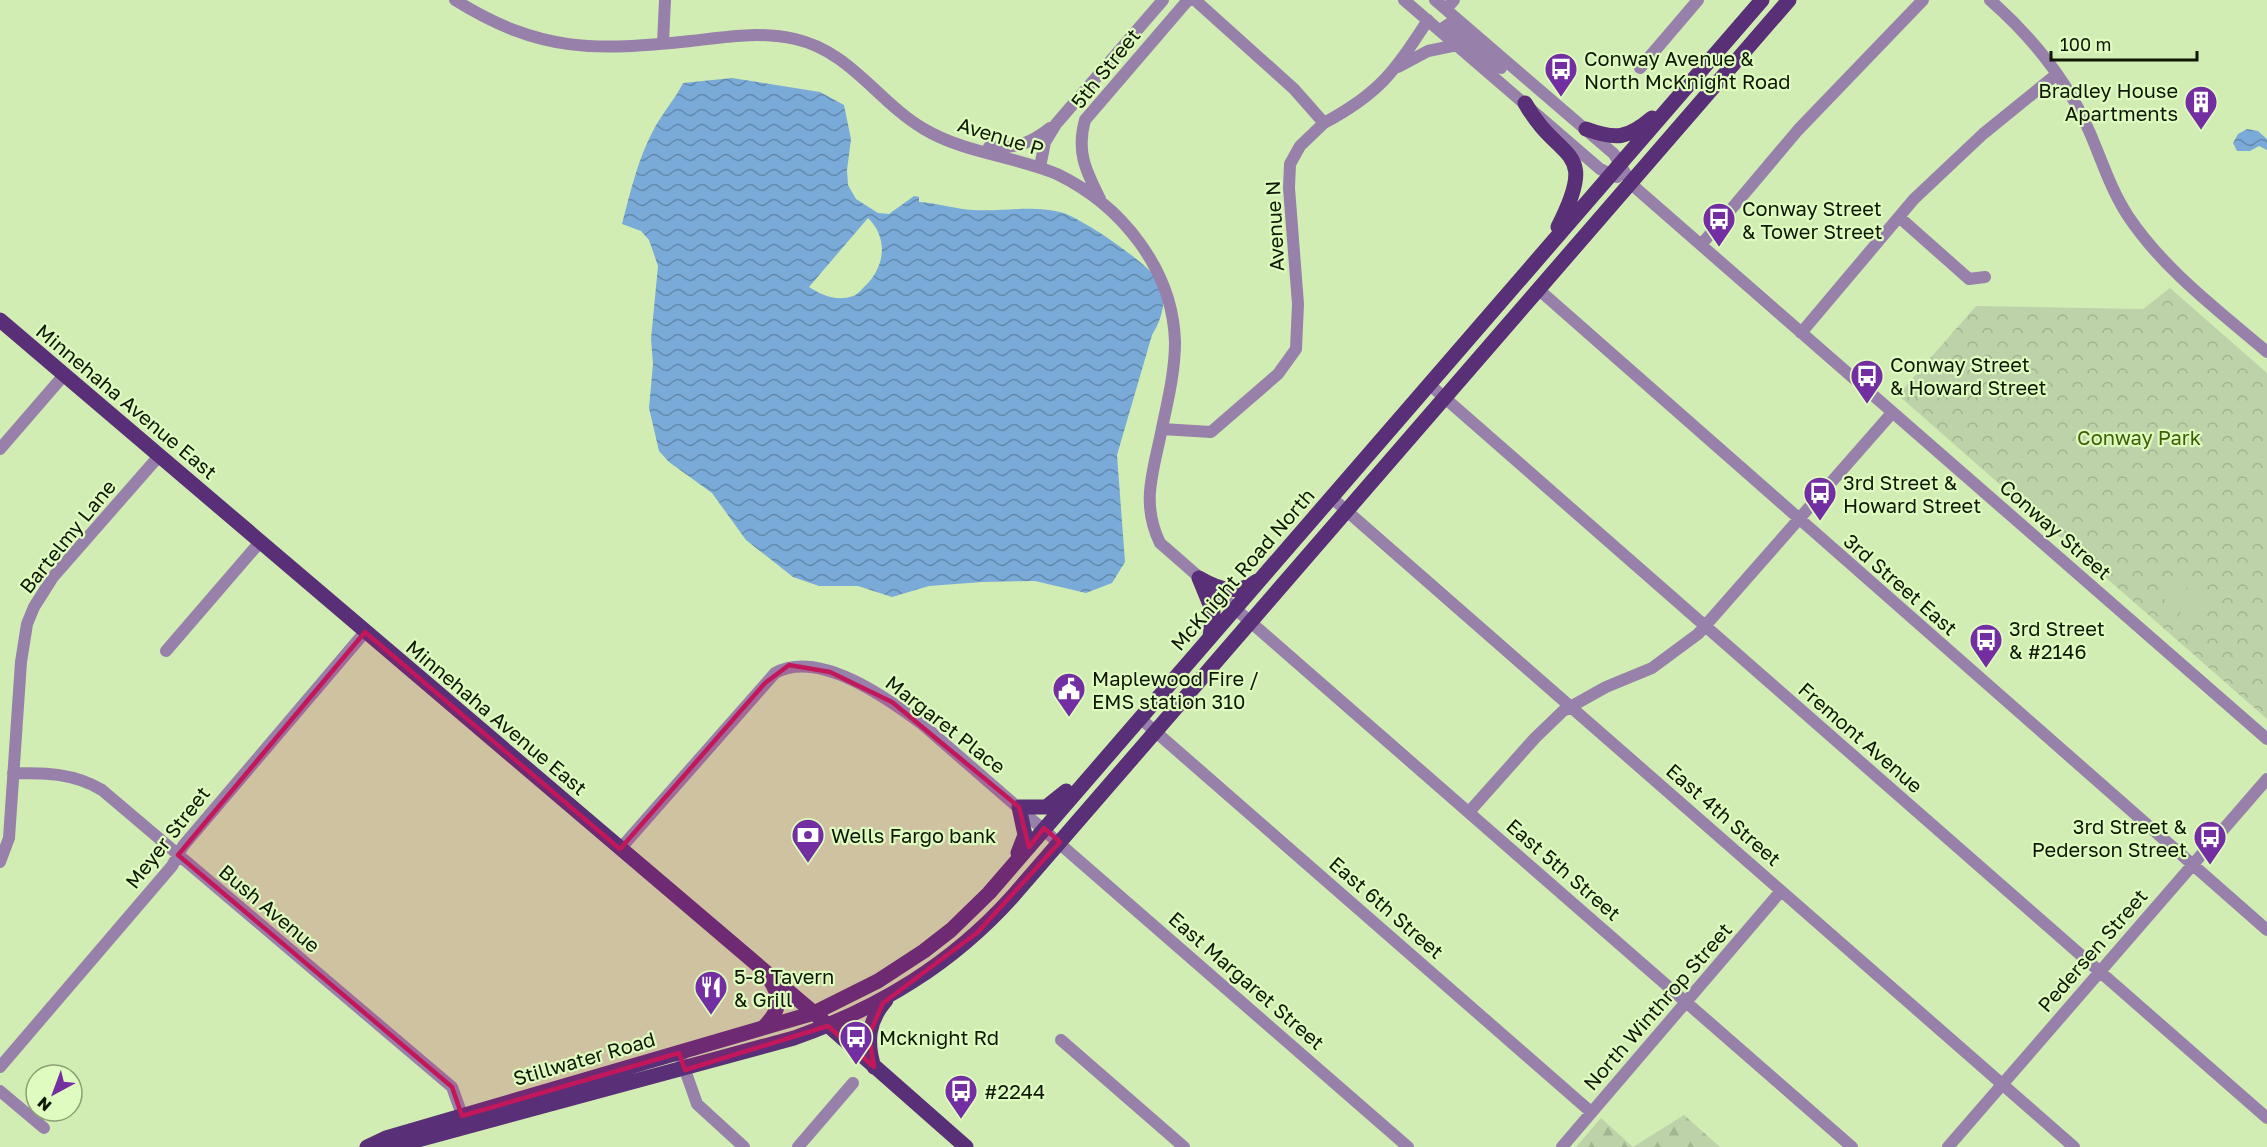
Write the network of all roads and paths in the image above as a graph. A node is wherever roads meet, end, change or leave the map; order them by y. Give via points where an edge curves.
1 (455, 0) edge
2 (665, 0) edge
3 (1163, 0) edge
4 (1188, 0) edge
5 (1195, 0) edge
6 (1404, 0) edge
7 (1435, 0) edge
8 (1698, 0) edge
9 (1762, 0) edge
10 (1789, 0) edge
11 (1923, 0) edge
12 (1989, 0) edge
13 (1450, 5) edge
14 (1428, 20) junction
15 (1440, 30) junction
16 (663, 44) junction
17 (1457, 45) junction
18 (1397, 68) junction
19 (1640, 68) dead end
20 (2058, 74) junction
21 (1686, 88) junction
22 (1540, 90) junction
23 (1525, 103) junction
24 (1324, 123) junction
25 (1056, 124) junction
26 (1586, 129) junction
27 (963, 145) junction
28 (1040, 167) junction
29 (1616, 170) junction
30 (1631, 183) junction
31 (1102, 203) junction
32 (1899, 217) junction
33 (1701, 245) junction
34 (1547, 248) junction
35 (1984, 277) dead end
36 (1538, 289) junction
37 (0, 320) edge
38 (1801, 333) junction
39 (2267, 352) edge
40 (64, 375) junction
41 (1430, 385) junction
42 (1445, 398) junction
43 (1892, 412) junction
44 (1162, 429) junction
45 (0, 449) edge
46 (159, 456) junction
47 (1332, 498) junction
48 (1347, 510) junction
49 (1799, 521) junction
50 (260, 542) junction
51 (1266, 575) junction
52 (1199, 578) junction
53 (1236, 609) junction
54 (1251, 621) junction
55 (1706, 627) junction
56 (365, 632) junction
57 (1210, 639) junction
58 (166, 651) dead end
59 (1572, 705) junction
60 (1142, 719) junction
61 (1156, 731) junction
62 (2267, 739) edge
63 (1095, 769) junction
64 (13, 773) junction
65 (2267, 779) edge
66 (1019, 807) junction
67 (1469, 812) junction
68 (1044, 828) junction
69 (636, 832) junction
70 (606, 837) junction
71 (1060, 842) junction
72 (620, 849) junction
73 (178, 855) junction
74 (0, 862) edge
75 (2192, 863) junction
76 (1012, 867) junction
77 (1781, 891) junction
78 (2267, 930) edge
79 (764, 970) junction
80 (2099, 972) junction
81 (887, 999) junction
82 (1686, 1002) junction
83 (814, 1013) junction
84 (828, 1026) junction
85 (763, 1028) junction
86 (1062, 1040) dead end
87 (679, 1053) junction
88 (0, 1067) edge
89 (874, 1067) junction
90 (685, 1070) junction
91 (853, 1083) dead end
92 (2002, 1083) junction
93 (0, 1091) edge
94 (1591, 1112) junction
95 (2267, 1118) edge
96 (464, 1121) junction
97 (44, 1128) dead end
98 (367, 1147) edge
99 (392, 1147) edge
100 (744, 1147) edge
101 (798, 1147) edge
102 (966, 1147) edge
103 (1184, 1147) edge
104 (1408, 1147) edge
105 (1562, 1147) edge
106 (1852, 1147) edge
107 (1948, 1147) edge
108 (2074, 1147) edge

1 - 16 street, Avenue P via 517,32 556,43 622,48
2 - 16 street
3 - 25 street, 5th Street
4 - 31 street, 5th Street via 1085,120 1080,154
5 - 24 street via 1294,89
6 - 14 street, Conway Street
7 - 13 street
8 - 19 street
9 - 21 main road
10 - 30 main road, McKnight Road North
11 - 33 street via 1798,130
12 - 20 street via 2022,30
13 - 22 street
14 - 15 street, Conway Street
14 - 18 street
15 - 17 street, Conway Street
15 - 22 street via 1449,24 1527,90 1534,94
16 - 27 street, Avenue P via 754,34 797,39 838,57 923,128
17 - 18 street via 1428,51
17 - 23 street, Conway Street
18 - 24 street, Avenue N via 1358,104
20 - 32 street via 1983,134
20 - 39 street via 2090,132 2114,192 2140,234 2174,270
21 - 26 main road via 1649,121 1626,135 1614,138
21 - 29 main road, McKnight Road North
22 - 26 street
23 - 29 street, Conway Street via 1600,169
23 - 34 main road via 1534,119 1570,156 1577,174 1573,195
24 - 44 street, Avenue N via 1300,146 1290,164 1298,304 1296,349 1278,374 1211,432
25 - 27 street via 1018,147
25 - 28 street, 5th Street via 1045,142
26 - 29 street via 1614,154
27 - 28 street, Avenue P
28 - 31 street, Avenue P via 1073,182
29 - 30 street, Conway Street
29 - 34 main road, McKnight Road North
30 - 33 street, Conway Street
30 - 36 main road, McKnight Road North
31 - 44 street, Avenue P via 1128,227 1149,255 1170,304 1174,360
32 - 35 street via 1970,279
32 - 38 street
33 - 38 street, Conway Street
34 - 41 main road, McKnight Road North
36 - 42 main road, McKnight Road North
36 - 49 street, 3rd Street East
37 - 40 main road, Minnehaha Avenue East
38 - 43 street, Conway Street
40 - 45 street
40 - 46 main road, Minnehaha Avenue East
41 - 42 street, Fremont Avenue
41 - 47 main road, McKnight Road North
42 - 48 main road, McKnight Road North
42 - 55 street, Fremont Avenue
43 - 49 street
43 - 62 street, Conway Street
44 - 52 street, Avenue P via 1148,495 1152,526 1160,543
46 - 50 main road, Minnehaha Avenue East
46 - 64 street, Bartelmy Lane via 53,577 34,607 23,641
47 - 48 street, East 4th Street
47 - 51 main road, McKnight Road North
48 - 54 main road, McKnight Road North
48 - 59 street, East 4th Street
49 - 55 street
49 - 75 street, 3rd Street East
50 - 56 main road, Minnehaha Avenue East
50 - 58 street
51 - 52 main road via 1248,588 1233,590
51 - 53 main road, McKnight Road North
52 - 53 street, Avenue P
52 - 57 main road via 1213,612
53 - 54 street, Avenue P
53 - 57 main road, McKnight Road North
54 - 61 main road, McKnight Road North
54 - 67 street, East 5th Street
55 - 59 street via 1652,668
55 - 80 street, Fremont Avenue
56 - 70 main road, Minnehaha Avenue East
56 - 73 street, Meyer Street
57 - 60 main road, McKnight Road North
59 - 67 street via 1535,738
59 - 77 street, East 4th Street
60 - 61 street, East 6th Street
60 - 63 main road, McKnight Road North
61 - 71 main road, McKnight Road North
61 - 94 street, East 6th Street
63 - 66 main road via 1046,807
63 - 68 main road, McKnight Road North
64 - 73 street, Bush Avenue via 63,774 90,783
64 - 74 street, Bartelmy Lane via 9,838
65 - 75 street, Pedersen Street
66 - 68 street, Margaret Place
66 - 69 street, Margaret Place via 892,702 830,672 789,665 765,683
66 - 76 main road via 1025,835
67 - 82 street, East 5th Street
68 - 71 street, East Margaret Street
68 - 76 main road, McKnight Road North
69 - 70 street
69 - 72 street, Margaret Place
70 - 72 main road, Minnehaha Avenue East
71 - 81 main road, McKnight Road North via 982,928 935,968
71 - 104 street, East Margaret Street
72 - 79 main road, Minnehaha Avenue East
73 - 88 street, Meyer Street
73 - 96 street, Bush Avenue via 452,1087
75 - 78 street, 3rd Street East
75 - 80 street, Pedersen Street
76 - 83 main road, McKnight Road North via 963,920 924,951 878,981
77 - 82 street, North Winthrop Street
77 - 92 street, East 4th Street
79 - 83 main road, Minnehaha Avenue East
79 - 85 main road via 777,990 780,1004 775,1017
80 - 92 street, Pedersen Street
80 - 95 street, Fremont Avenue
81 - 84 main road, McKnight Road North
81 - 89 main road via 878,1010 869,1035
82 - 94 street, North Winthrop Street
82 - 106 street, East 5th Street
83 - 84 main road, Minnehaha Avenue East
83 - 85 main road, Stillwater Road
84 - 89 main road, Minnehaha Avenue East
84 - 90 main road, Stillwater Road
85 - 87 main road, Stillwater Road
86 - 103 street
87 - 90 street
87 - 96 main road, Stillwater Road
89 - 102 main road, Minnehaha Avenue East
90 - 96 main road, Stillwater Road
90 - 100 street via 697,1104
91 - 101 street
92 - 107 street, Pedersen Street
92 - 108 street, East 4th Street
93 - 97 street
94 - 105 street, North Winthrop Street
96 - 98 main road, Stillwater Road via 386,1138
96 - 99 main road, Stillwater Road

